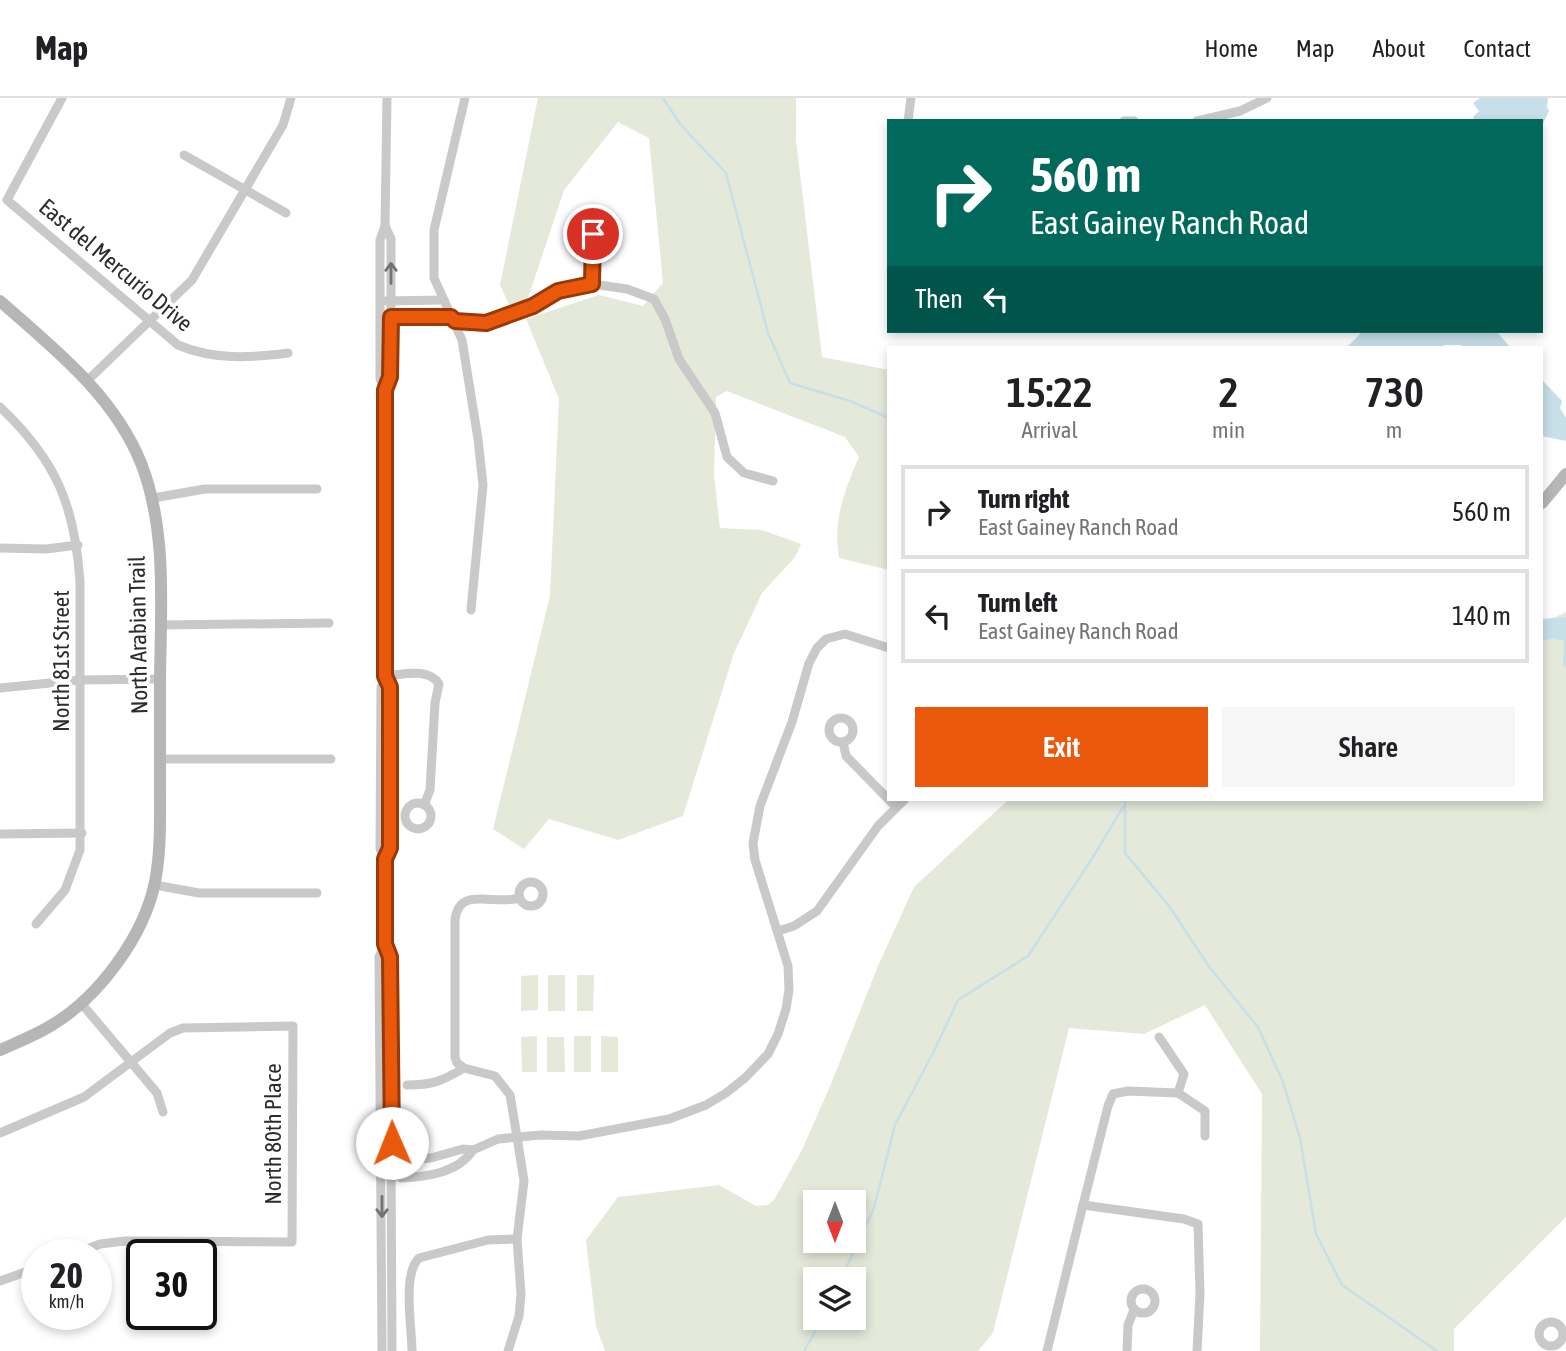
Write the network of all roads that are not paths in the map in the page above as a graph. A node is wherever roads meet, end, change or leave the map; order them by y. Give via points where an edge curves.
1 (62, 98) edge
2 (291, 98) edge
3 (387, 98) edge
4 (465, 98) edge
5 (911, 98) edge
6 (1267, 98) edge
7 (908, 119) edge
8 (1209, 119) edge
9 (184, 155) dead end
10 (246, 190) junction
11 (586, 210) dead end
12 (286, 213) dead end
13 (386, 226) junction
14 (592, 284) junction
15 (443, 300) junction
16 (0, 301) edge
17 (380, 301) junction
18 (391, 301) junction
19 (386, 317) junction
20 (453, 319) junction
21 (150, 323) junction
22 (288, 353) dead end
23 (88, 380) junction
24 (0, 407) edge
25 (1566, 474) edge
26 (773, 481) dead end
27 (317, 489) dead end
28 (153, 498) junction
29 (1543, 502) edge
30 (78, 545) junction
31 (0, 548) edge
32 (471, 610) dead end
33 (329, 623) dead end
34 (161, 625) junction
35 (887, 647) edge
36 (385, 676) junction
37 (160, 679) junction
38 (80, 680) junction
39 (0, 688) edge
40 (843, 742) dead end
41 (160, 759) junction
42 (331, 759) dead end
43 (887, 798) edge
44 (890, 801) edge
45 (902, 801) edge
46 (424, 805) dead end
47 (895, 806) junction
48 (82, 833) junction
49 (0, 834) edge
50 (155, 885) junction
51 (317, 893) dead end
52 (520, 898) dead end
53 (36, 924) dead end
54 (778, 931) junction
55 (81, 1003) junction
56 (1158, 1037) dead end
57 (0, 1050) edge
58 (132, 1063) junction
59 (464, 1068) junction
60 (407, 1085) dead end
61 (1178, 1093) junction
62 (163, 1112) dead end
63 (0, 1133) edge
64 (517, 1136) junction
65 (1205, 1136) dead end
66 (473, 1150) junction
67 (387, 1170) junction
68 (1083, 1205) junction
69 (517, 1239) junction
70 (112, 1243) edge
71 (21, 1274) edge
72 (0, 1281) edge
73 (1135, 1310) dead end
74 (1564, 1336) edge
75 (382, 1351) edge
76 (392, 1351) edge
77 (412, 1351) edge
78 (508, 1351) edge
79 (1048, 1351) edge
80 (1127, 1351) edge
81 (1197, 1351) edge
82 (1558, 1351) edge

1 - 21 street, East del Mercurio Drive via 7,200
2 - 10 street via 283,125
3 - 13 street
4 - 15 street via 434,230 434,278
5 - 7 street
6 - 8 street
9 - 10 street
10 - 12 street
10 - 21 street via 192,280
11 - 14 street via 593,234
13 - 17 street via 380,240
18 -> 13 street via 391,239
14 - 20 street via 558,291 533,306 486,323
14 - 26 street via 654,299 679,359 715,413 727,457 744,473
15 - 18 street
15 - 20 street
16 - 23 street, North Arabian Trail
17 - 18 street
17 - 19 street
18 - 19 street
19 - 20 street
19 - 36 street via 380,379 385,390
20 - 32 street via 464,352 482,485
21 - 22 street, East del Mercurio Drive via 178,345 203,354
21 - 23 street
23 - 28 street, North Arabian Trail via 125,431
24 - 30 street, North 81st Street via 40,449 69,510
25 - 29 street
27 - 28 street via 205,489
28 - 34 street, North Arabian Trail
30 - 31 street
30 - 38 street, North 81st Street
33 - 34 street
34 - 37 street, North Arabian Trail
35 - 54 street via 836,635 817,648 809,663 755,825 755,860
36 - 46 street via 425,673 439,684 430,790
36 - 67 street via 390,687 385,756 390,848 385,859 385,944 379,957
37 - 38 street
37 - 41 street, North Arabian Trail
38 - 39 street
38 - 48 street, North 81st Street
40 - 43 street via 846,756
41 - 42 street
41 - 50 street, North Arabian Trail
44 - 47 street
45 - 47 street
47 - 54 street via 817,911
48 - 49 street
48 - 53 street, North 81st Street via 65,890
50 - 51 street via 199,893
50 - 55 street, North Arabian Trail via 127,950
52 - 59 street via 507,902 470,899 456,910 455,1057
54 - 64 street via 788,966 782,1025 768,1054 726,1093 669,1119 579,1136
55 - 57 street, North Arabian Trail via 55,1024
55 - 58 street
56 - 61 street via 1184,1073
58 - 62 street via 157,1093
58 - 63 street via 84,1097
58 - 70 street, North 80th Place via 183,1028 293,1026 292,1242
59 - 60 street via 442,1081
59 - 64 street via 495,1076 510,1095
61 - 65 street via 1205,1111
61 - 68 street via 1113,1094
64 - 66 street
64 - 69 street via 524,1181
66 - 67 street via 400,1161
66 - 67 street via 466,1160 436,1173 401,1178
67 -> 75 street
67 - 76 street
68 - 79 street
68 - 81 street via 1198,1224
69 - 77 street via 488,1240 419,1258 413,1264
69 - 78 street via 521,1294
71 - 72 street
73 - 80 street via 1128,1325
74 - 82 street

